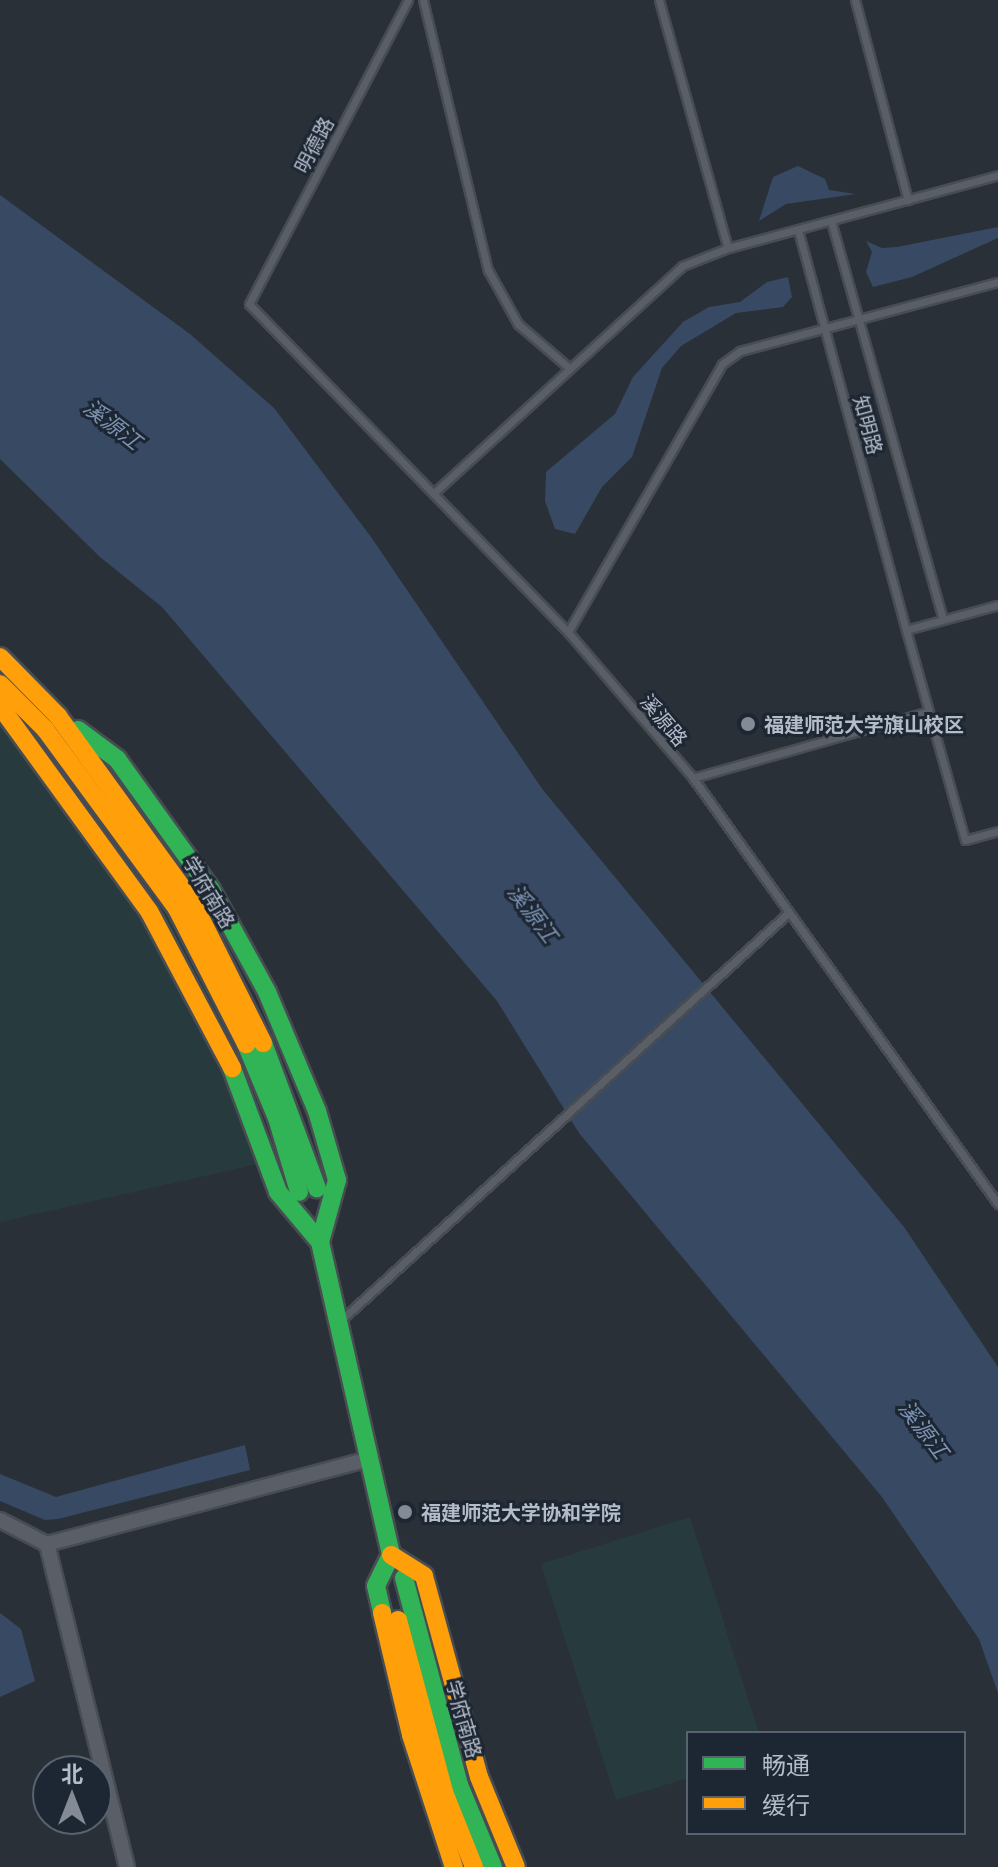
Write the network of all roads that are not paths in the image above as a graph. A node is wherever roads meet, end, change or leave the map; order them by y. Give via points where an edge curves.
1 (408, 0) edge
2 (423, 0) edge
3 (659, 0) edge
4 (855, 0) edge
5 (998, 175) edge
6 (908, 200) junction
7 (831, 221) junction
8 (798, 230) junction
9 (728, 248) junction
10 (998, 282) edge
11 (249, 304) joint
12 (859, 319) junction
13 (825, 328) junction
14 (567, 366) junction
15 (436, 491) junction
16 (998, 605) edge
17 (943, 620) junction
18 (906, 630) junction
19 (568, 632) junction
20 (0, 657) edge
21 (0, 684) edge
22 (0, 706) edge
23 (929, 711) junction
24 (58, 716) junction
25 (693, 778) junction
26 (998, 831) edge
27 (787, 914) junction
28 (997, 1205) edge
29 (320, 1242) junction
30 (338, 1323) junction
31 (369, 1459) junction
32 (0, 1520) edge
33 (47, 1544) junction
34 (391, 1555) junction
35 (127, 1867) edge
36 (454, 1867) edge
37 (474, 1867) edge
38 (493, 1867) edge
39 (516, 1867) edge

1 - 11 lane, 明德路
2 - 14 lane via 488,270 518,324
3 - 9 lane
4 - 6 lane
5 - 6 lane
6 - 7 lane
7 - 8 lane
7 - 12 lane, 知明路
8 - 9 lane
8 - 13 lane, 知明路
9 - 14 lane via 682,266
10 - 12 lane
11 - 15 lane, 溪源路
12 - 13 lane
12 - 17 lane, 知明路
13 - 18 lane, 知明路
13 - 19 lane via 740,351 722,364
14 - 15 lane
15 - 19 lane, 溪源路
16 - 17 lane
17 - 18 lane
18 - 23 lane, 知明路
19 - 25 lane, 溪源路
20 - 24 main road, 学府南路
21 - 24 main road, 学府南路 via 45,729 177,909 239,1026 308,1190 292,1110 248,1006 192,901
22 - 29 main road via 149,911 212,1024 255,1121 278,1192
23 - 25 lane
23 - 26 lane, 知明路 via 965,840
24 - 29 main road via 117,759 211,890 267,992 317,1111 337,1180
25 - 27 lane, 溪源路
27 - 28 lane, 溪源路
27 - 30 lane
29 - 30 main road
30 - 31 main road
31 - 33 street
31 - 34 main road
32 - 33 street
33 - 35 street
34 - 36 main road via 376,1586 411,1735
34 - 39 main road via 424,1576 479,1777
37 - 38 main road, 学府南路 via 444,1792 396,1580 459,1785

